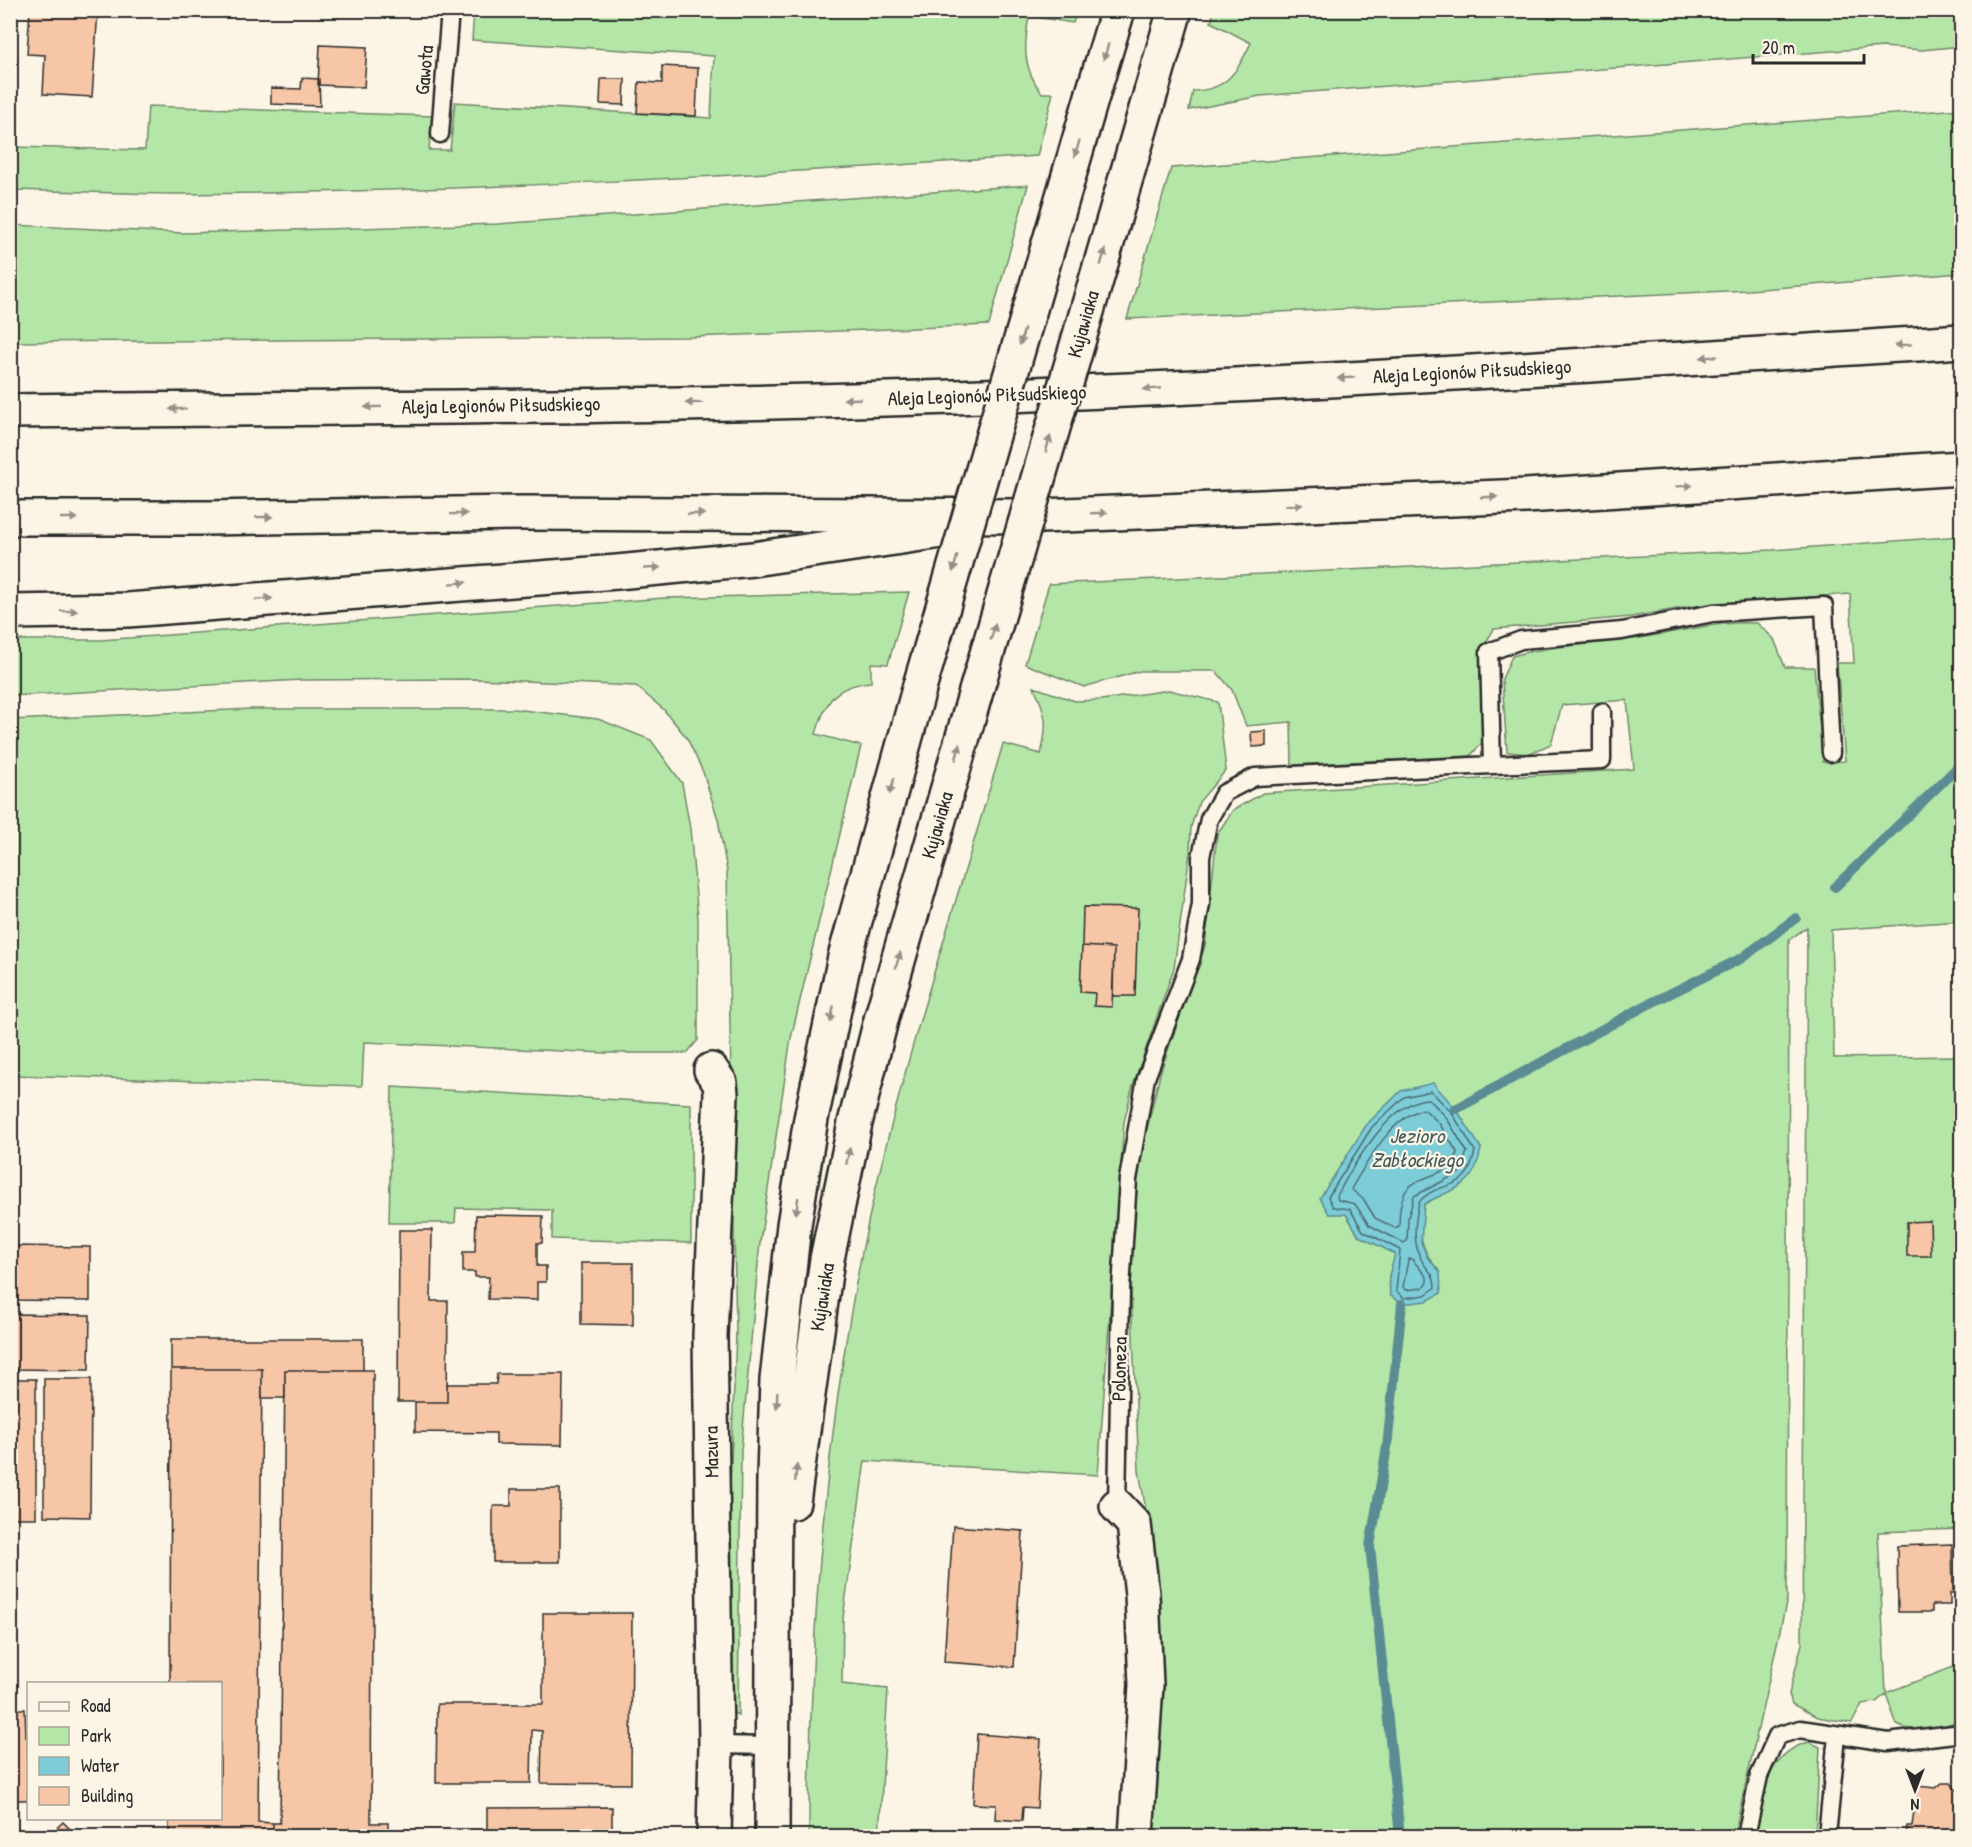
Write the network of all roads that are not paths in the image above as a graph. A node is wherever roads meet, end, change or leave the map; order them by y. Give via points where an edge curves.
1 (450, 10) edge
2 (1118, 10) edge
3 (1175, 10) edge
4 (440, 134) dead end
5 (1962, 341) edge
6 (10, 411) edge
7 (1962, 468) edge
8 (1041, 516) junction
9 (10, 518) edge
10 (10, 612) edge
11 (1602, 712) dead end
12 (1831, 753) dead end
13 (1492, 765) junction
14 (711, 1070) dead end
15 (1118, 1506) joint
16 (774, 1656) junction
17 (1962, 1733) edge
18 (1837, 1736) junction
19 (716, 1745) junction
20 (773, 1746) junction
21 (714, 1836) edge
22 (772, 1836) edge
23 (1136, 1836) edge
24 (1746, 1836) edge
25 (1827, 1836) edge

1 - 4 lane, Gawota
2 -> 16 main road, Kujawiaka, bridge via 919,689 845,957 799,1186 777,1380
16 -> 3 main road, Kujawiaka, bridge via 806,1395 844,1173 882,1016
5 -> 6 main road, Aleja Legionów Piłsudskiego via 1078,392 752,402
8 -> 7 main road via 1526,496
9 -> 8 main road via 524,513
10 -> 8 main road via 128,610 617,572 753,559
11 - 13 lane, Poloneza via 1602,760
12 - 13 lane via 1824,606 1713,613 1622,631 1521,640 1489,652
13 - 15 lane, Poloneza via 1255,777 1224,793 1209,819 1201,857 1201,904 1191,959 1146,1078 1128,1179 1120,1289
14 - 19 main road, Mazura via 720,1083 721,1094 710,1335
15 - 23 main road, Poloneza via 1134,1524 1142,1594 1146,1685
16 - 20 main road, Kujawiaka
17 - 18 lane via 1888,1742
18 - 24 lane via 1800,1730 1777,1736 1759,1776
18 - 25 lane
19 - 20 lane
19 - 21 main road, Mazura
20 - 22 main road, Kujawiaka

